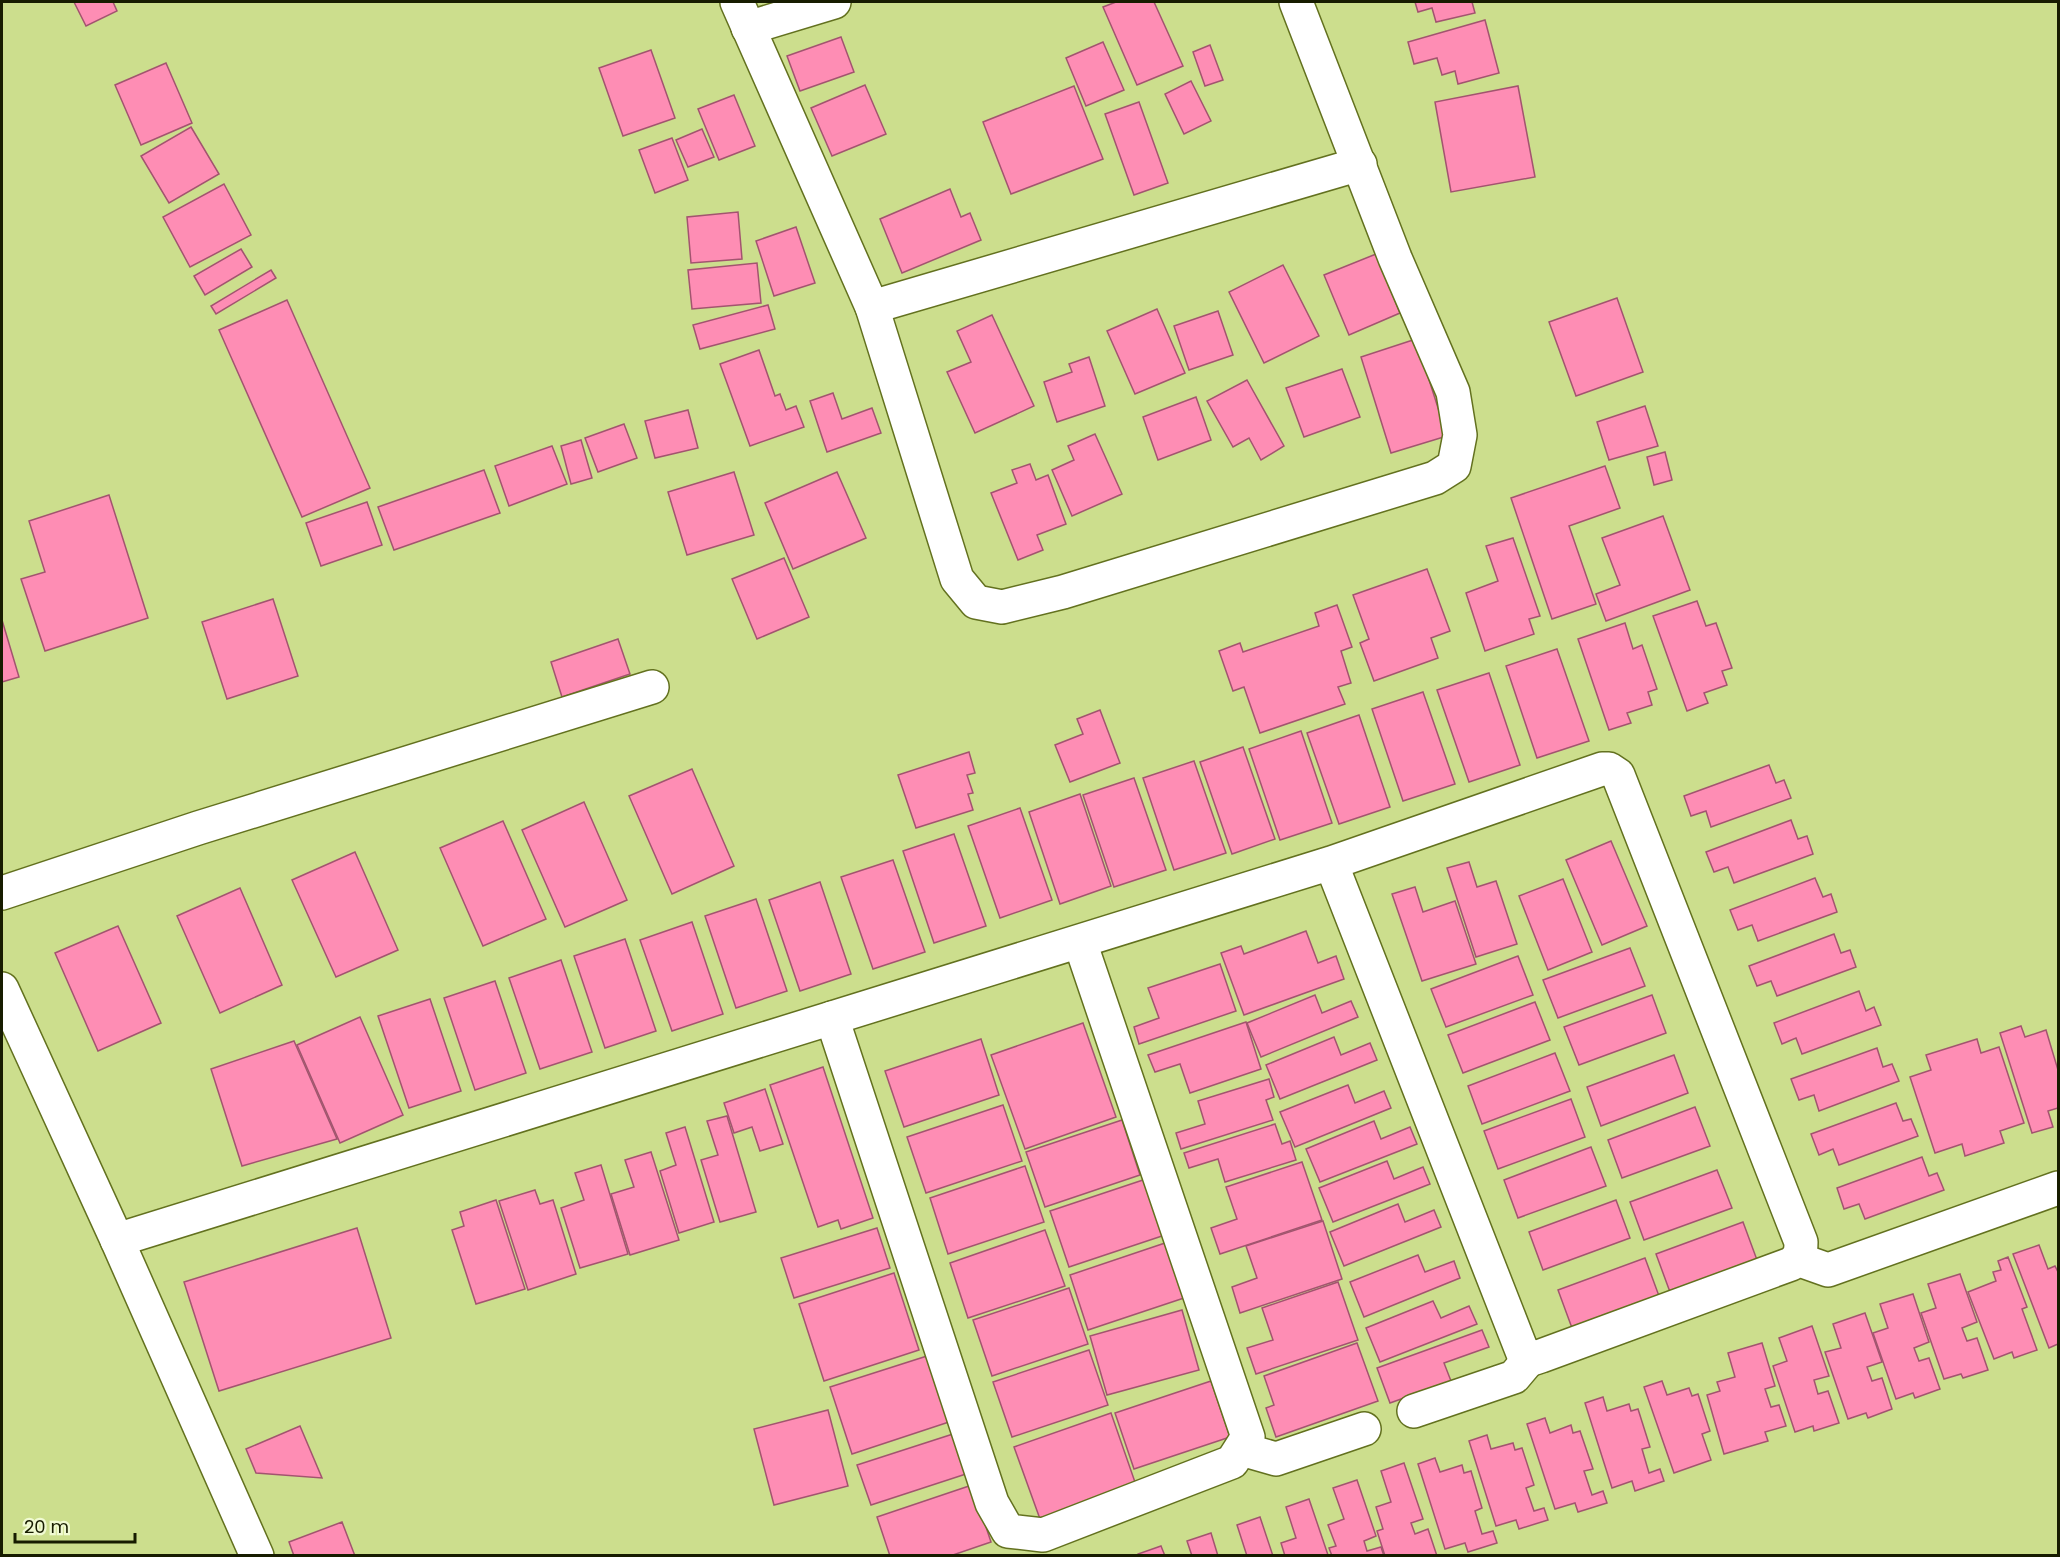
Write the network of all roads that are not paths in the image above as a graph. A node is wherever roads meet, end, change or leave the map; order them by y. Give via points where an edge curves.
1 (834, 2) edge
2 (1296, 2) edge
3 (743, 15) edge
4 (1360, 164) junction
5 (872, 307) junction
6 (652, 687) dead end
7 (1331, 863) junction
8 (2, 893) edge
9 (1080, 942) junction
10 (2, 989) edge
11 (832, 1018) junction
12 (2058, 1188) edge
13 (117, 1240) junction
14 (1797, 1259) junction
15 (1530, 1358) junction
16 (1414, 1412) dead end
17 (1364, 1429) dead end
18 (1240, 1449) junction
19 (256, 1556) edge

1 - 3 street
2 - 4 street
3 - 5 street
4 - 5 street
4 - 5 street via 1395,258 1453,392 1460,435 1454,466 1435,478 1063,592 1002,607 976,602 957,579
6 - 8 street
7 - 9 street
7 - 14 street via 1602,768 1615,771 1801,1242
7 - 15 street via 1524,1356
9 - 11 street
9 - 18 street via 1248,1437
10 - 13 street
11 - 13 street
11 - 18 street via 992,1503 1008,1531 1043,1535 1232,1462
12 - 14 street via 1828,1270
13 - 19 street
14 - 15 street
15 - 16 street via 1514,1377
17 - 18 street via 1276,1459

